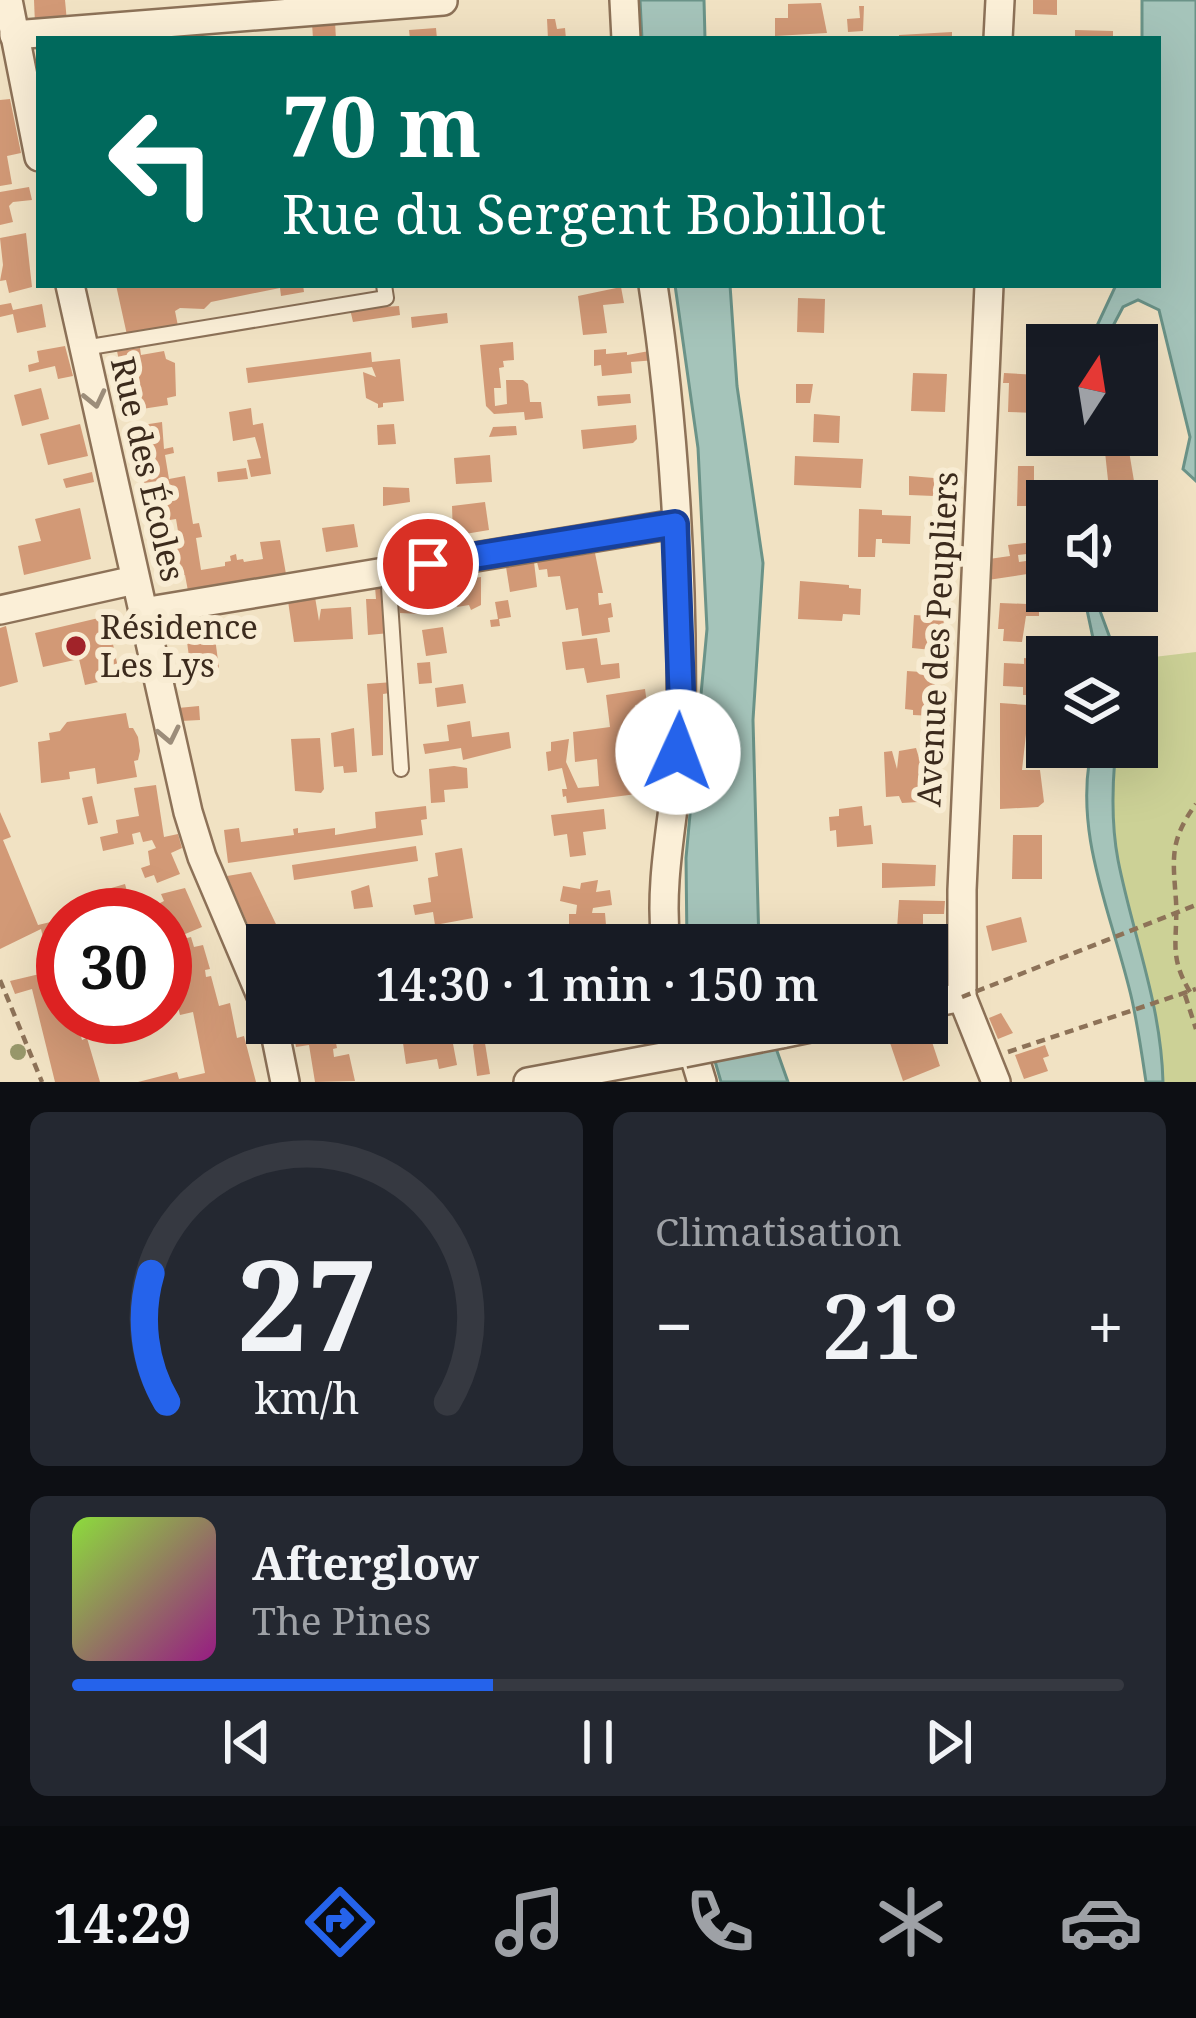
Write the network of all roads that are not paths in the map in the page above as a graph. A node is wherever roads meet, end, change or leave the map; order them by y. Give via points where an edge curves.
1 (8, 0) edge
2 (624, 0) edge
3 (1000, 0) edge
4 (443, 1) edge
5 (14, 35) junction
6 (626, 36) edge
7 (998, 36) edge
8 (36, 143) edge
9 (71, 288) edge
10 (384, 288) edge
11 (652, 288) edge
12 (989, 288) edge
13 (84, 348) junction
14 (675, 524) junction
15 (388, 571) junction
16 (136, 580) junction
17 (0, 610) edge
18 (143, 612) junction
19 (401, 769) dead end
20 (667, 924) edge
21 (246, 961) edge
22 (962, 997) junction
23 (948, 1000) edge
24 (277, 1044) edge
25 (690, 1044) edge
26 (732, 1044) edge
27 (992, 1071) edge
28 (285, 1082) edge
29 (528, 1082) edge
30 (702, 1082) edge

1 - 5 street
2 - 6 street
3 - 7 street
4 - 5 street
5 - 8 street
9 - 13 street, Rue des Écoles
10 - 13 lane via 386,298
11 - 14 street
12 - 22 street, Avenue des Peupliers
13 -> 16 street, Rue des Écoles
14 - 15 street
14 - 20 street via 682,719
15 - 18 street
15 - 19 lane
16 - 17 street
16 - 18 street, Rue des Écoles
18 -> 21 street, Rue des Écoles via 188,812
22 - 23 street
22 - 27 street
24 - 28 street
25 - 30 street
26 - 29 street, bridge

